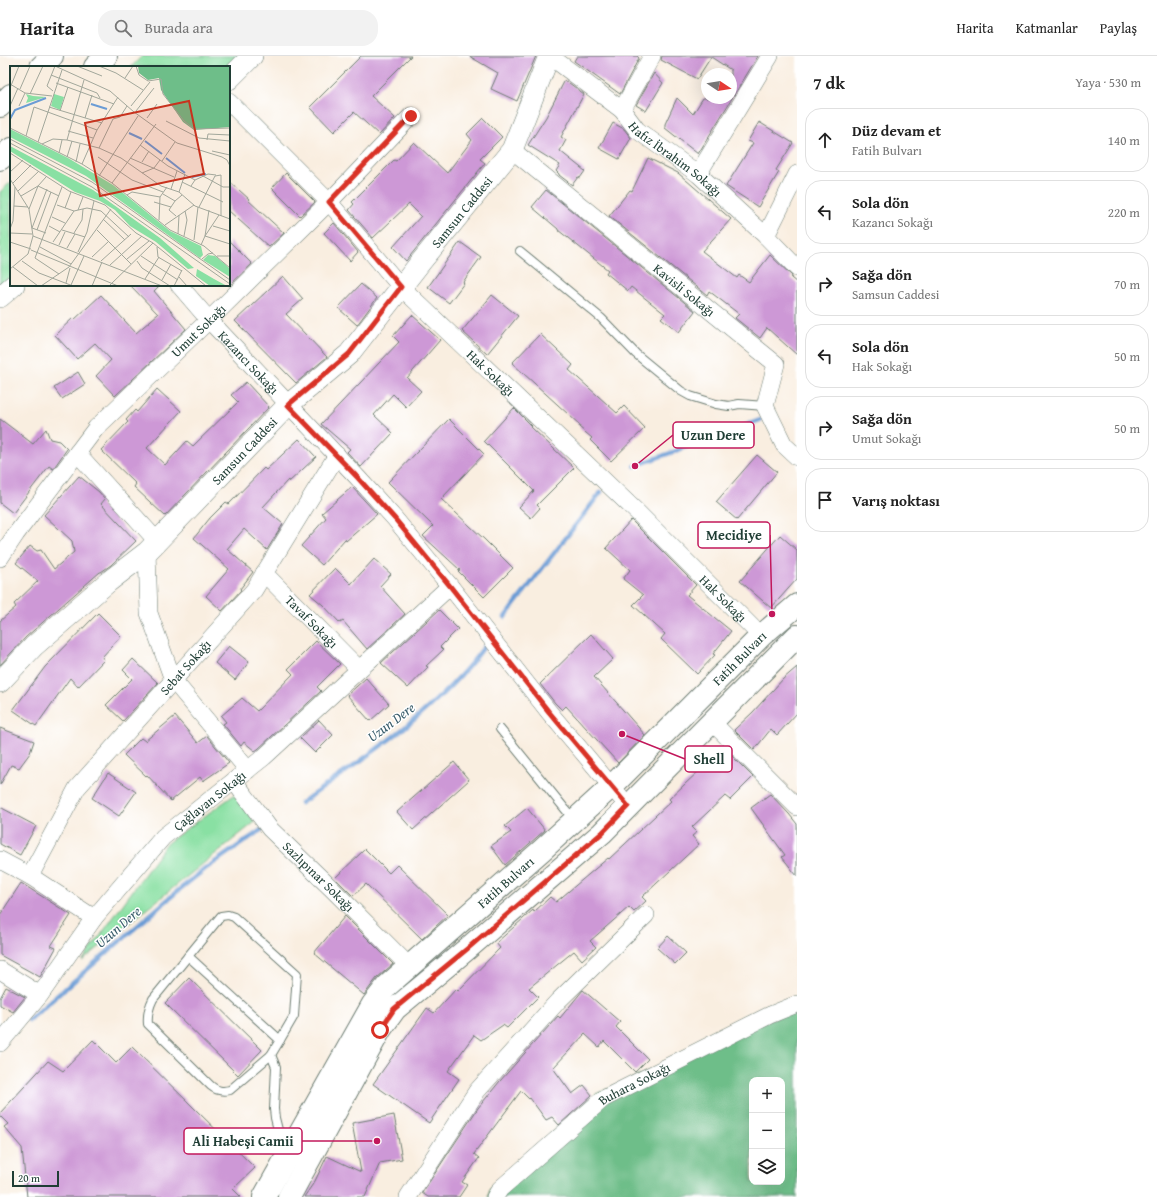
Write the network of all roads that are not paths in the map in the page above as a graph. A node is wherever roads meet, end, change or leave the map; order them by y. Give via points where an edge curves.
1 (52, 56) edge
2 (106, 56) edge
3 (252, 56) edge
4 (550, 56) edge
5 (652, 56) edge
6 (770, 56) edge
7 (42, 66) edge
8 (96, 66) edge
9 (230, 78) edge
10 (10, 96) edge
11 (230, 103) edge
12 (0, 106) edge
13 (622, 110) junction
14 (411, 116) dead end
15 (10, 150) edge
16 (512, 150) junction
17 (0, 159) edge
18 (698, 174) junction
19 (797, 174) edge
20 (329, 202) junction
21 (766, 236) junction
22 (520, 251) dead end
23 (796, 265) edge
24 (13, 286) edge
25 (180, 286) edge
26 (401, 287) junction
27 (0, 297) edge
28 (209, 320) junction
29 (288, 405) junction
30 (764, 406) junction
31 (77, 453) junction
32 (336, 455) junction
33 (797, 457) edge
34 (152, 546) junction
35 (1, 555) edge
36 (264, 573) junction
37 (450, 586) junction
38 (797, 604) edge
39 (761, 636) junction
40 (797, 636) edge
41 (359, 669) junction
42 (173, 680) junction
43 (0, 682) edge
44 (712, 722) junction
45 (500, 729) dead end
46 (248, 770) junction
47 (234, 781) junction
48 (612, 786) junction
49 (628, 806) junction
50 (797, 807) edge
51 (574, 820) junction
52 (0, 860) edge
53 (30, 876) junction
54 (646, 915) dead end
55 (94, 918) junction
56 (188, 956) junction
57 (409, 966) junction
58 (0, 970) edge
59 (40, 995) junction
60 (797, 1004) edge
61 (280, 1040) junction
62 (0, 1043) edge
63 (271, 1055) junction
64 (291, 1149) junction
65 (264, 1197) edge
66 (289, 1197) edge
67 (408, 1197) edge
68 (495, 1197) edge

1 - 7 main road
2 - 8 main road
3 - 9 street
4 - 13 street, Hafız İbrahim Sokağı
4 - 16 street, Samsun Caddesi
5 - 13 street
6 - 18 street
10 - 12 main road
11 - 20 street, Hak Sokağı
13 - 18 street, Hafız İbrahim Sokağı via 637,130
14 - 20 street, Umut Sokağı
15 - 17 main road
16 - 26 street, Samsun Caddesi
16 - 30 street, Kavisli Sokağı via 776,364
18 - 21 street, Hafız İbrahim Sokağı
19 - 21 street
20 - 26 street, Hak Sokağı
20 - 28 street, Umut Sokağı
21 - 23 street, Hafız İbrahim Sokağı
22 - 30 lane via 601,318 636,354 681,391 716,404
24 - 27 street
25 - 28 street, Kazancı Sokağı
26 - 29 street, Samsun Caddesi via 349,354
26 - 39 street, Hak Sokağı via 636,511
28 - 29 street, Kazancı Sokağı
28 - 31 street, Umut Sokağı via 96,428
29 - 32 street, Kazancı Sokağı
29 - 34 street, Samsun Caddesi
30 - 33 street via 784,445
31 - 34 street
31 - 35 street, Umut Sokağı
32 - 36 street, Sebat Sokağı
32 - 37 street, Kazancı Sokağı via 395,519
34 - 42 street via 149,613
34 - 43 street, Samsun Caddesi via 34,646
36 - 41 street, Tavaf Sokağı
36 - 42 street, Sebat Sokağı via 254,590
37 - 41 street, Çağlayan Sokağı
37 - 48 street, Kazancı Sokağı via 549,712
38 - 39 main road, Fatih Bulvarı
39 - 48 main road, Fatih Bulvarı
40 - 44 main road, Fatih Bulvarı
41 - 46 street, Çağlayan Sokağı
42 - 46 street
42 - 53 street, Sebat Sokağı via 77,788
44 - 49 main road, Fatih Bulvarı
44 - 50 street
45 - 51 lane
46 - 47 street, Çağlayan Sokağı
47 - 55 street, Çağlayan Sokağı via 163,837
47 - 57 street, Sazlıpınar Sokağı via 270,829
48 - 49 street, Kazancı Sokağı
48 - 51 main road, Fatih Bulvarı
49 - 66 main road, Fatih Bulvarı via 602,833 394,1009
51 - 57 main road, Fatih Bulvarı
52 - 53 street
53 - 55 street
54 - 67 street via 558,1000 477,1091
55 - 59 street, Çağlayan Sokağı
56 - 61 lane
56 - 61 lane via 221,916 228,915 234,917 297,974 294,1016
56 - 63 lane via 153,998 148,1011 148,1024 211,1086 221,1091 230,1090
57 - 64 main road, Fatih Bulvarı via 387,986 373,1004
58 - 59 street
59 - 62 street, Çağlayan Sokağı
60 - 68 street, Buhara Sokağı via 603,1099 500,1189
61 - 63 lane
63 - 64 lane via 276,1067 275,1118 278,1130
64 - 65 main road, Fatih Bulvarı

